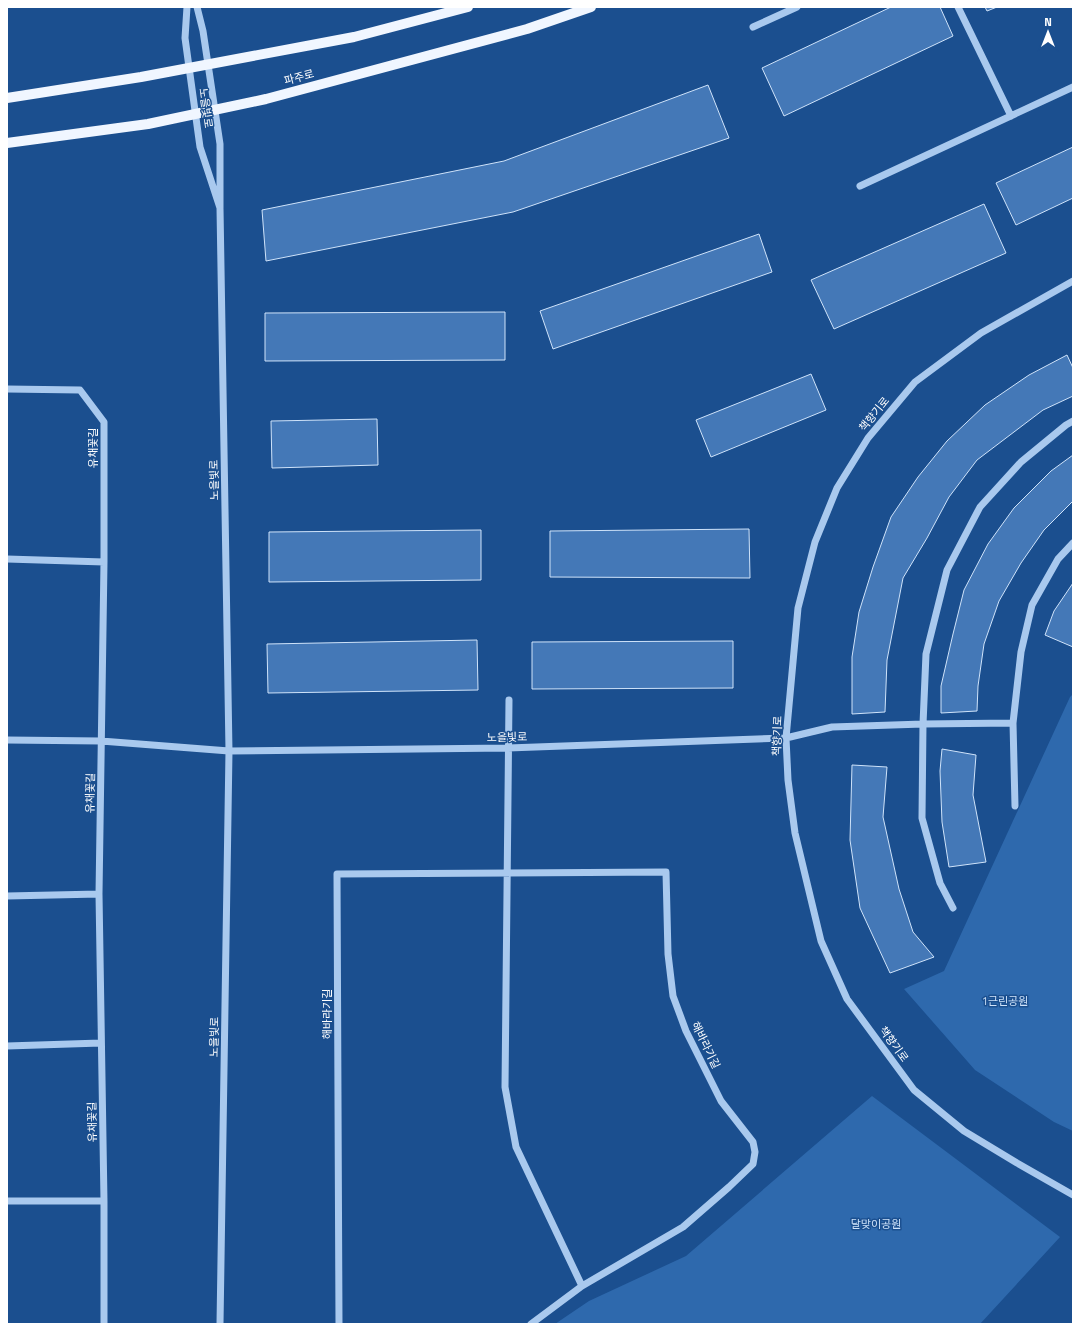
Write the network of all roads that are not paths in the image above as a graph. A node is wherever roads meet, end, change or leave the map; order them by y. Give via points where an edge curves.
1 (187, 7) edge
2 (197, 7) edge
3 (468, 7) edge
4 (591, 7) edge
5 (797, 7) edge
6 (958, 7) edge
7 (752, 27) dead end
8 (1073, 87) edge
9 (7, 98) edge
10 (1011, 116) junction
11 (7, 142) edge
12 (860, 186) dead end
13 (220, 208) junction
14 (1073, 281) edge
15 (7, 389) edge
16 (1073, 421) edge
17 (1073, 543) edge
18 (7, 559) edge
19 (104, 562) junction
20 (509, 700) dead end
21 (1013, 722) junction
22 (923, 724) junction
23 (786, 738) junction
24 (7, 740) edge
25 (101, 741) junction
26 (508, 748) junction
27 (229, 751) junction
28 (1015, 806) dead end
29 (506, 873) junction
30 (99, 894) junction
31 (7, 896) edge
32 (953, 908) dead end
33 (101, 1043) junction
34 (7, 1046) edge
35 (1073, 1194) edge
36 (7, 1201) edge
37 (104, 1201) junction
38 (582, 1286) junction
39 (104, 1324) edge
40 (220, 1324) edge
41 (339, 1324) edge
42 (531, 1324) edge

1 - 13 street, 노을빛로 via 185,38 200,147
2 - 13 street, 노을빛로 via 220,144
3 - 9 main road via 354,37 141,77
4 - 11 main road, 파주로 via 527,29 266,99 148,124
5 - 7 street
6 - 10 street
8 - 10 street
10 - 12 street
13 - 27 street, 노을빛로
14 - 23 street, 책향기로 via 981,333 915,382 868,438 837,488 815,542 798,608
15 - 19 street, 유채꽃길 via 80,390 104,422
16 - 22 street via 1021,462 980,507 947,570 926,654
17 - 21 street via 1058,559 1032,605 1021,652
18 - 19 street
19 - 25 street, 유채꽃길
20 - 26 street
21 - 22 street, 노을빛로
21 - 28 street
22 - 23 street, 노을빛로 via 832,727
22 - 32 street via 922,818 940,883
23 - 26 street, 노을빛로
23 - 35 street, 책향기로 via 795,834 821,941 847,999 914,1090 964,1131
24 - 25 street
25 - 27 street
25 - 30 street, 유채꽃길
26 - 27 street, 노을빛로
26 - 29 street
27 - 40 street, 노을빛로
29 - 38 street via 505,1087 516,1147
29 - 38 street, 해바라기길 via 666,872 668,954 673,996 686,1031 721,1101 754,1142 753,1164 683,1227
29 - 41 street, 해바라기길 via 337,874
30 - 31 street
30 - 33 street, 유채꽃길
33 - 34 street
33 - 37 street, 유채꽃길
36 - 37 street
37 - 39 street, 유채꽃길
38 - 42 street, 해바라기길

